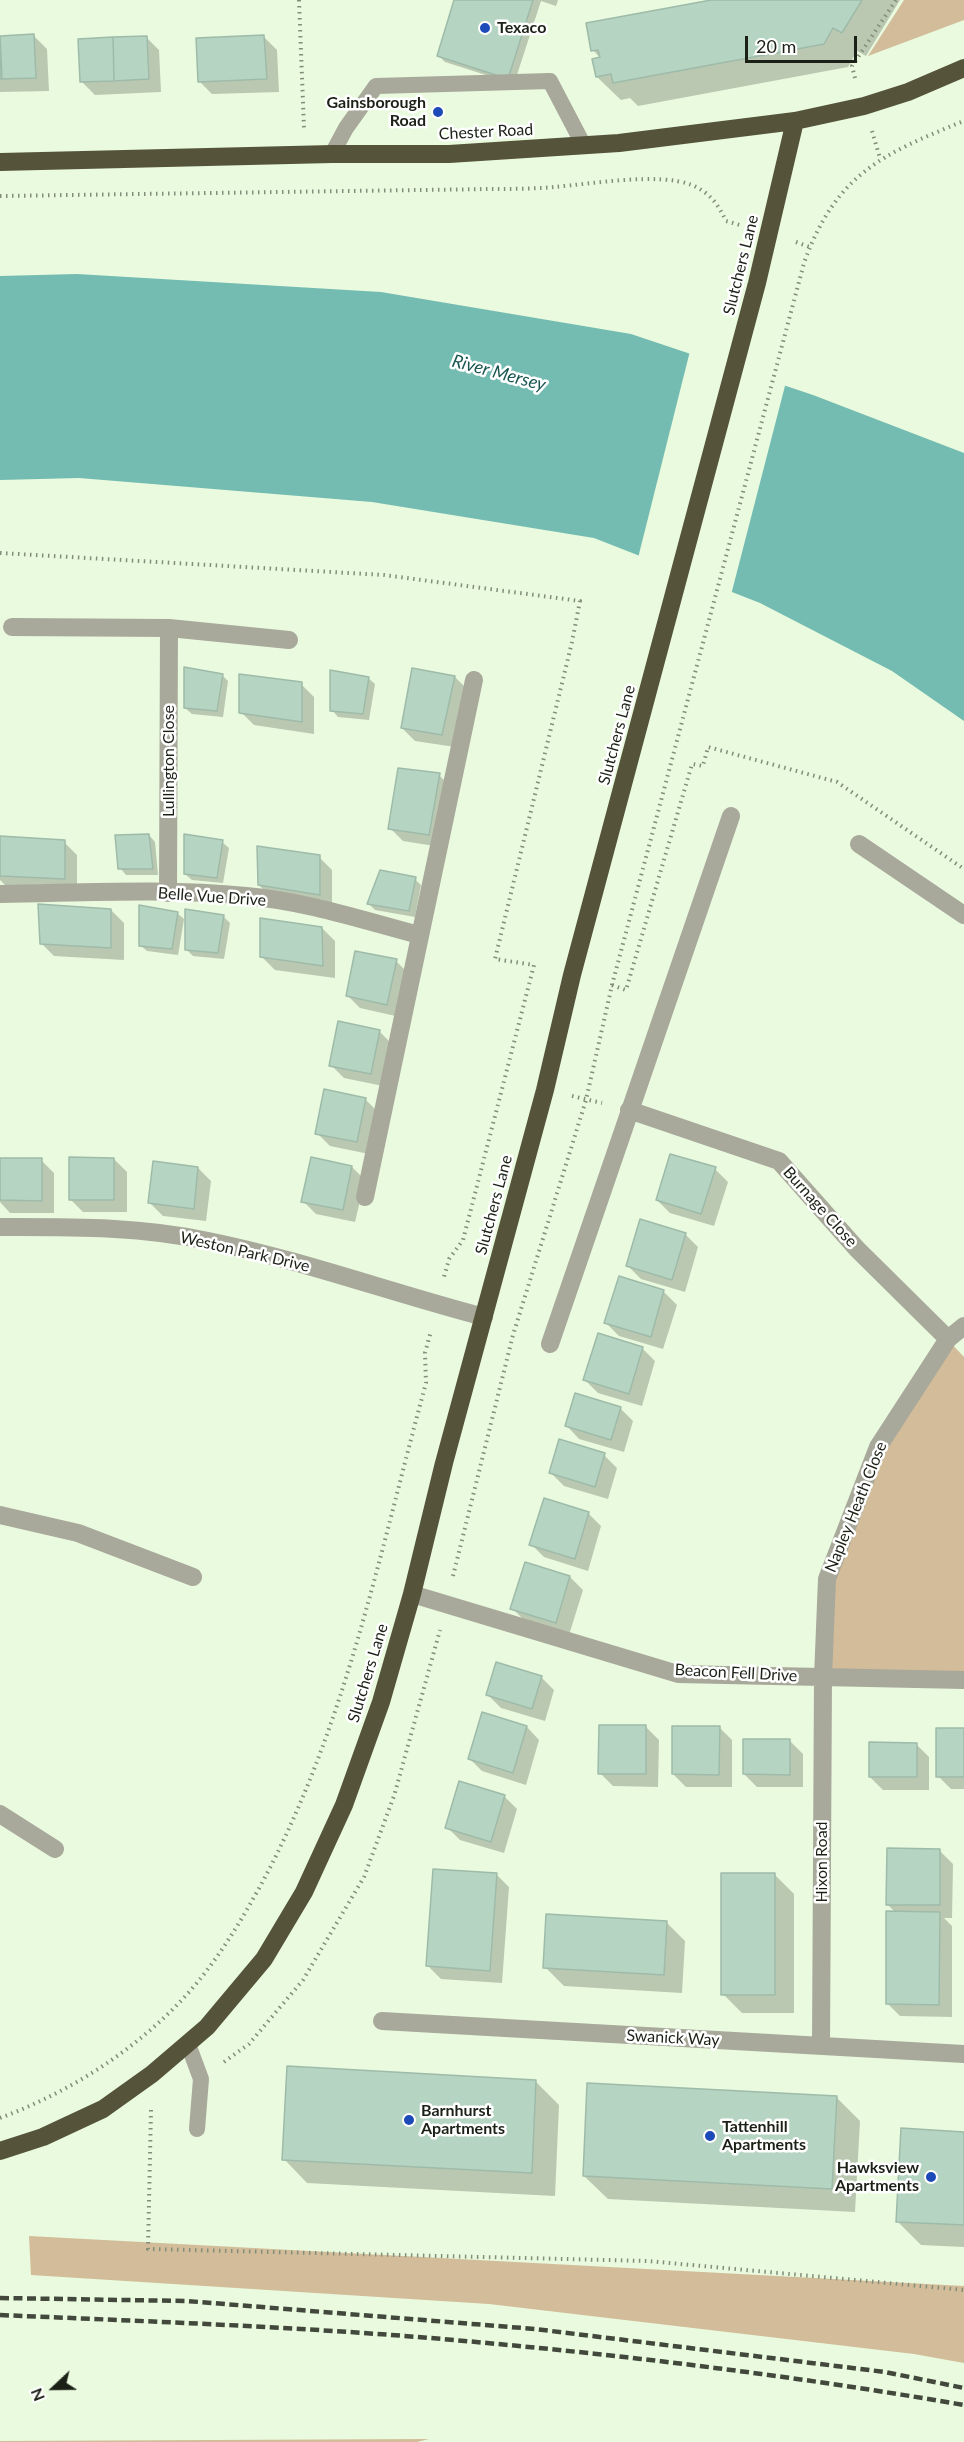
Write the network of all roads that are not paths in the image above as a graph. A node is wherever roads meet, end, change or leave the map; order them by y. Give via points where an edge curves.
1 (964, 68) edge
2 (795, 121) junction
3 (584, 146) junction
4 (332, 154) junction
5 (0, 162) edge
6 (12, 627) dead end
7 (169, 628) junction
8 (289, 640) dead end
9 (474, 680) dead end
10 (731, 816) dead end
11 (859, 844) dead end
12 (168, 893) junction
13 (0, 894) edge
14 (964, 915) edge
15 (419, 935) junction
16 (629, 1110) junction
17 (365, 1197) dead end
18 (0, 1227) edge
19 (484, 1317) junction
20 (964, 1326) edge
21 (948, 1339) junction
22 (550, 1344) dead end
23 (0, 1515) edge
24 (193, 1577) dead end
25 (412, 1594) junction
26 (823, 1677) junction
27 (964, 1680) edge
28 (0, 1814) edge
29 (55, 1849) dead end
30 (382, 2021) dead end
31 (188, 2044) junction
32 (821, 2046) junction
33 (964, 2054) edge
34 (197, 2129) dead end
35 (0, 2151) edge

1 - 2 highway, Chester Road via 885,100
2 - 3 highway, Chester Road
2 - 19 highway, Slutchers Lane via 743,339
3 - 4 highway, Chester Road via 449,154
3 - 4 lane via 550,81 376,86
4 - 5 highway, Chester Road
6 - 7 street
7 - 8 street
7 - 12 street, Lullington Close
9 - 15 street
10 - 16 street
11 - 14 street
12 - 13 street, Belle Vue Drive
12 - 15 street, Belle Vue Drive via 247,896 322,909
15 - 17 street
16 - 21 street, Burnage Close via 779,1161 857,1249
16 - 22 street
18 - 19 street, Weston Park Drive via 106,1227 206,1240 285,1258
19 - 25 highway, Slutchers Lane
20 - 21 street, Napley Heath Close
21 - 26 street, Napley Heath Close via 878,1447 826,1579
23 - 24 street via 78,1533
25 - 26 street, Beacon Fell Drive via 678,1674
25 - 31 highway, Slutchers Lane via 381,1702 344,1804 304,1892 264,1959
26 - 27 street, Beacon Fell Drive
26 - 32 street, Hixon Road
28 - 29 street
30 - 32 street, Swanick Way
31 - 34 lane via 201,2079
31 - 35 highway, Slutchers Lane via 103,2109 43,2137
32 - 33 street, Swanick Way

